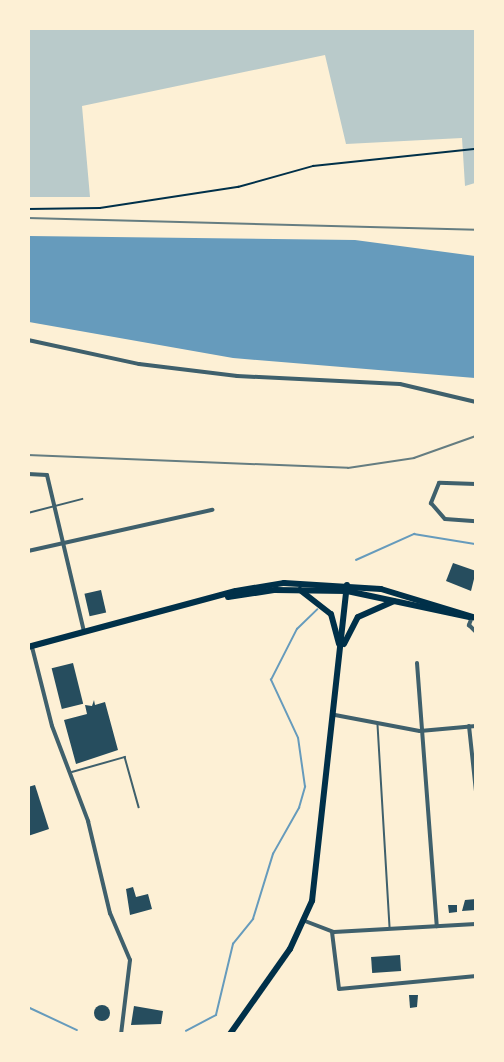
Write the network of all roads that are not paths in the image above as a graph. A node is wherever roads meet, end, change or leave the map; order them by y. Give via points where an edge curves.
1 (28, 340) edge
2 (476, 402) edge
3 (28, 474) edge
4 (476, 484) edge
5 (82, 499) dead end
6 (54, 508) junction
7 (212, 510) dead end
8 (28, 513) edge
9 (476, 521) edge
10 (63, 542) junction
11 (28, 551) edge
12 (347, 588) junction
13 (297, 589) junction
14 (213, 599) junction
15 (398, 600) junction
16 (474, 618) edge
17 (476, 632) edge
18 (84, 634) junction
19 (30, 647) edge
20 (341, 650) junction
21 (417, 663) dead end
22 (334, 714) junction
23 (378, 723) junction
24 (469, 726) junction
25 (476, 726) edge
26 (420, 731) junction
27 (71, 772) junction
28 (476, 792) edge
29 (139, 807) dead end
30 (305, 921) junction
31 (476, 924) edge
32 (437, 926) junction
33 (390, 928) junction
34 (332, 932) junction
35 (476, 976) edge
36 (121, 1034) edge
37 (230, 1034) edge

1 - 2 street via 139,364 237,376 400,384
3 - 6 street via 47,475
4 - 9 street via 439,483 431,503 445,519
5 - 6 lane
6 - 8 lane
6 - 10 street
7 - 10 street
10 - 11 street
10 - 18 street
12 - 13 main road
12 - 14 main road via 268,585
12 - 15 main road
12 - 16 main road via 413,596
12 - 20 main road
13 - 14 main road
13 - 20 main road via 314,596 331,614
14 - 18 main road
15 - 16 main road
15 - 20 main road via 358,617
16 - 17 street via 470,626
18 - 19 main road
19 - 27 street via 52,726
20 - 22 main road
21 - 26 street
22 - 23 street
22 - 30 main road via 317,880
23 - 26 street
23 - 33 lane
24 - 25 street
24 - 26 street
24 - 28 street
26 - 32 street
27 - 29 lane via 125,757
27 - 36 street via 110,913 130,960
30 - 34 street
30 - 37 main road
31 - 32 street
32 - 33 street
33 - 34 street
34 - 35 street via 339,989

